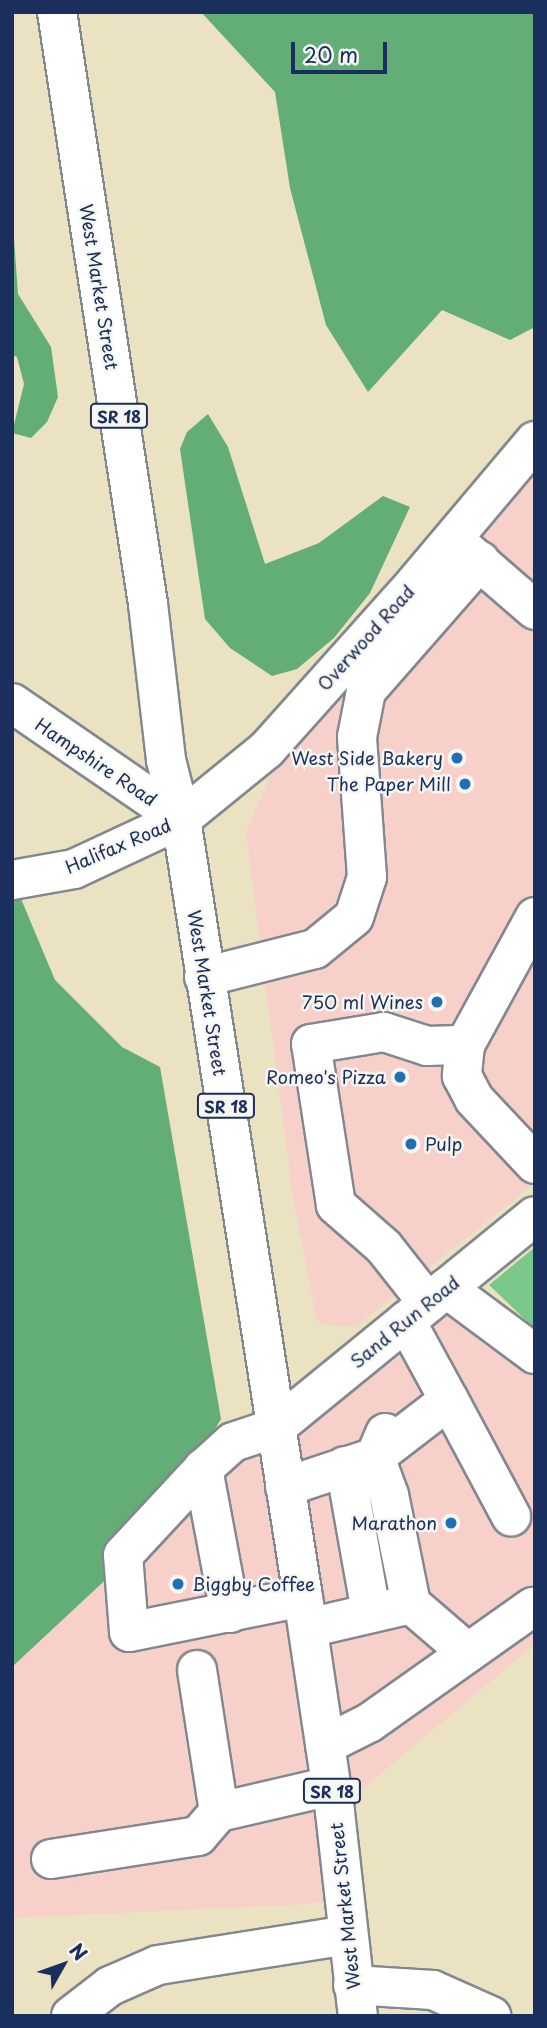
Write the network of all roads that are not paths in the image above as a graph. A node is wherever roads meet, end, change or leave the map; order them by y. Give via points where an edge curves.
1 (57, 12) edge
2 (535, 441) edge
3 (466, 550) junction
4 (535, 610) edge
5 (12, 703) edge
6 (181, 819) junction
7 (12, 880) edge
8 (535, 917) edge
9 (204, 977) junction
10 (465, 1045) junction
11 (529, 1146) edge
12 (535, 1216) edge
13 (427, 1304) junction
14 (535, 1354) edge
15 (444, 1390) junction
16 (275, 1429) junction
17 (360, 1462) junction
18 (203, 1469) junction
19 (285, 1487) junction
20 (511, 1516) dead end
21 (411, 1604) junction
22 (211, 1606) junction
23 (533, 1607) dead end
24 (305, 1612) junction
25 (371, 1612) junction
26 (468, 1653) junction
27 (197, 1670) dead end
28 (325, 1745) junction
29 (331, 1786) junction
30 (219, 1812) junction
31 (51, 1859) dead end
32 (347, 1936) junction
33 (355, 2000) edge
34 (71, 2016) edge
35 (491, 2016) edge

1 - 6 main road, West Market Street / SR 18 via 148,604 166,760
2 - 3 main road, Overwood Road
3 - 4 main road
3 - 6 main road, Overwood Road via 267,749
3 - 9 main road via 366,691 357,737 366,877 362,904 354,917 315,948
5 - 6 main road, Hampshire Road
6 - 7 main road, Halifax Road via 74,869
6 - 9 main road, West Market Street / SR 18
8 - 10 main road
9 - 16 main road, West Market Street / SR 18
10 - 11 main road via 462,1076 474,1099
10 - 13 main road via 427,1046 384,1032 311,1044 336,1205 384,1247
12 - 13 main road, Sand Run Road
13 - 14 main road
13 - 15 main road
13 - 16 main road, Sand Run Road
15 - 17 main road
15 - 20 main road
16 - 18 main road via 233,1441
16 - 19 main road, West Market Street / SR 18
17 - 19 main road
17 - 21 main road via 388,1495
17 - 25 main road
18 - 22 main road
18 - 22 main road via 123,1555 129,1632
19 - 24 main road, West Market Street / SR 18
21 - 25 main road
21 - 26 main road
22 - 24 main road
23 - 26 main road
24 - 25 main road
24 - 28 main road, West Market Street / SR 18
26 - 28 main road via 369,1723
27 - 30 main road
28 - 29 main road, West Market Street / SR 18
29 - 30 main road
29 - 32 main road, West Market Street / SR 18
30 - 31 main road via 198,1836
32 - 33 main road, West Market Street / SR 18
32 - 34 main road via 158,1965 110,1986
33 - 35 main road via 433,1990

